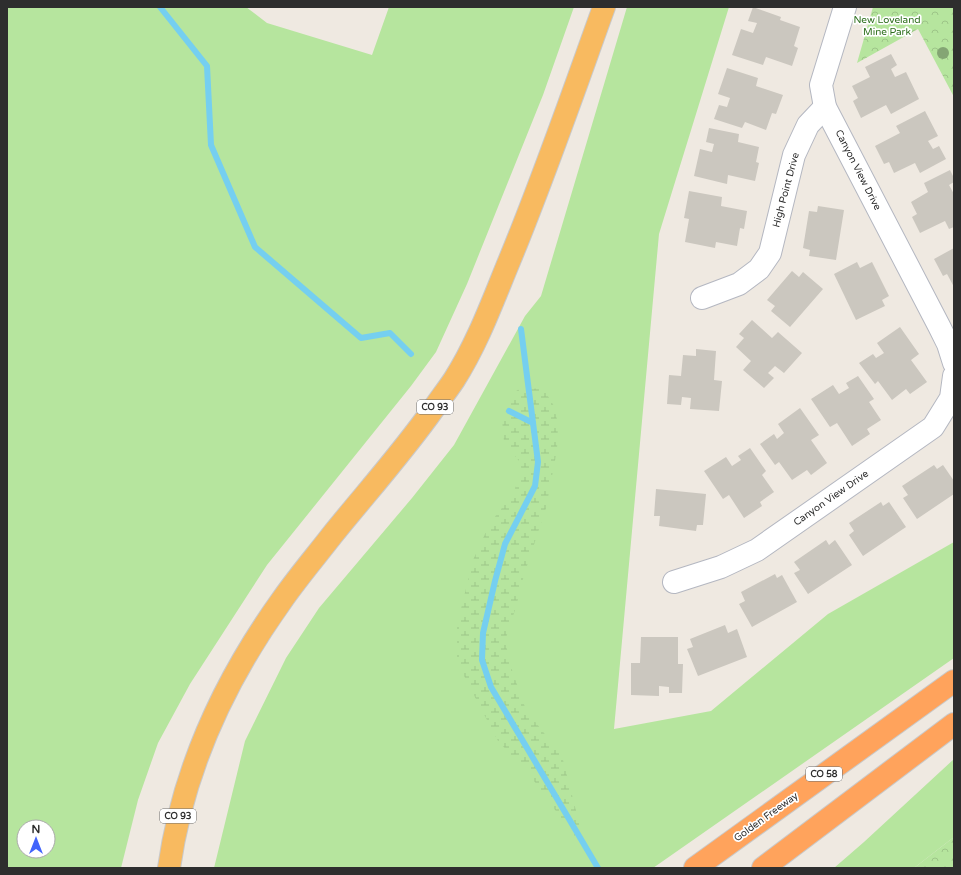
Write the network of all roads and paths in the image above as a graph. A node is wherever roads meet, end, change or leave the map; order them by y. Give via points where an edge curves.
1 (604, 7) edge
2 (845, 7) edge
3 (825, 107) junction
4 (702, 298) dead end
5 (954, 363) edge
6 (954, 376) edge
7 (674, 582) dead end
8 (954, 681) edge
9 (954, 724) edge
10 (814, 830) junction
11 (168, 868) edge
12 (695, 868) edge
13 (763, 868) edge
14 (779, 868) edge

1 - 11 highway, CO 93 via 525,224 482,327 455,379 388,469 283,598 238,668 193,766 179,811
2 - 3 street via 821,85
3 - 4 street, High Point Drive via 808,125 794,155 770,253 759,269 739,284
3 - 5 street, Canyon View Drive via 939,326
6 - 7 street, Canyon View Drive via 951,398 933,427 757,550 721,567
8 - 12 highway, Golden Freeway / CO 58
9 - 10 highway
10 - 13 highway
10 - 14 highway

